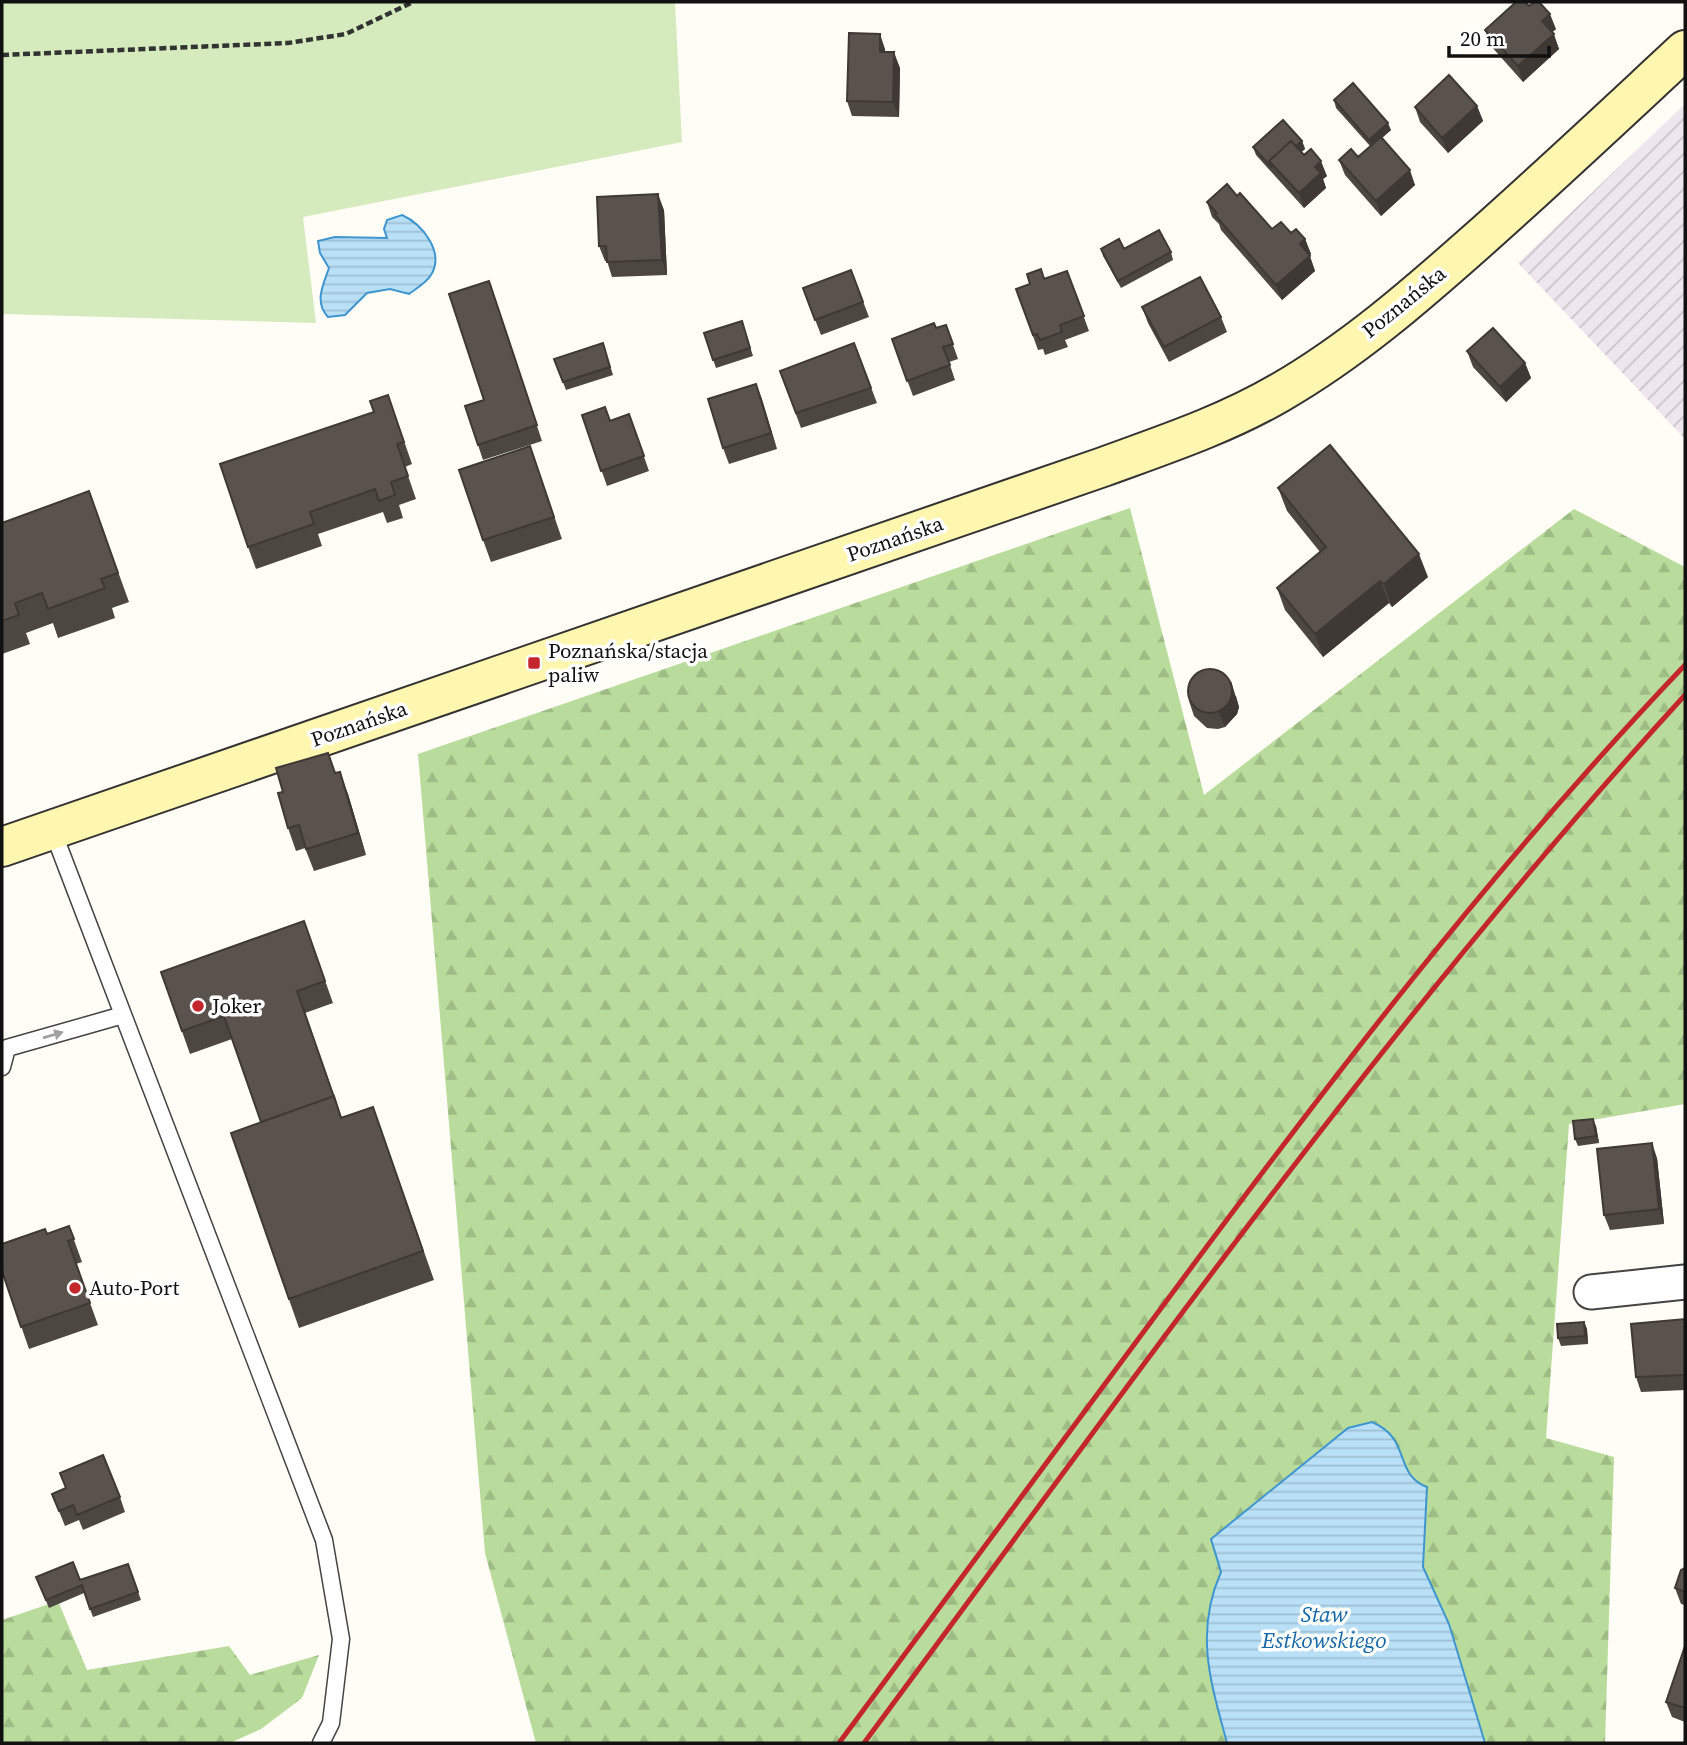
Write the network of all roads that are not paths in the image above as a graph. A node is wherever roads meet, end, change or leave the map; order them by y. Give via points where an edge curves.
1 (1685, 50) edge
2 (52, 829) junction
3 (2, 847) edge
4 (123, 1015) junction
5 (2, 1067) edge
6 (1685, 1282) edge
7 (1591, 1292) dead end
8 (321, 1743) edge

1 - 2 street, Poznańska via 1420,292 1320,367 1239,414 1103,467
2 - 3 street, Poznańska
2 - 4 lane
5 -> 4 lane via 7,1048
4 - 8 lane via 324,1540 341,1639 331,1723
6 - 7 street

